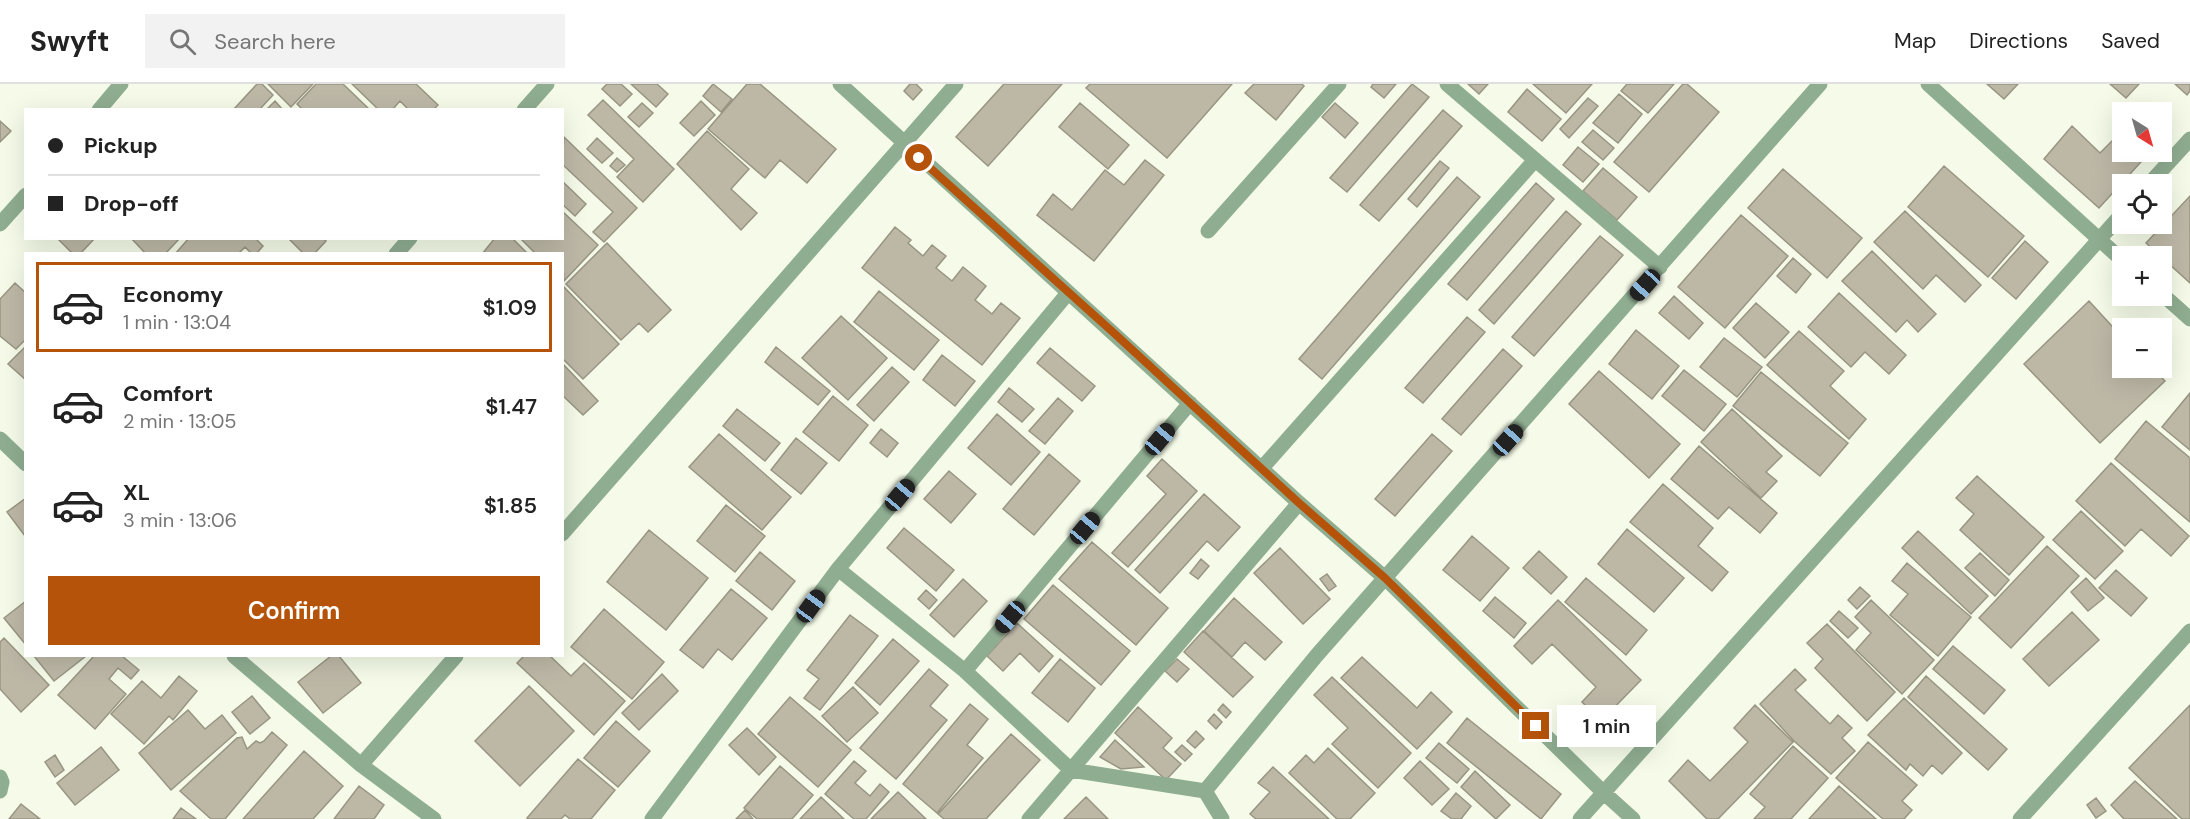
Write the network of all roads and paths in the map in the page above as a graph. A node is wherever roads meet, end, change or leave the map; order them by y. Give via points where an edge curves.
1 (121, 84) edge
2 (547, 84) edge
3 (840, 84) edge
4 (956, 84) edge
5 (1339, 84) edge
6 (1447, 84) edge
7 (1820, 84) edge
8 (1928, 84) edge
9 (101, 108) edge
10 (527, 108) edge
11 (2190, 139) edge
12 (903, 143) junction
13 (1535, 160) junction
14 (2158, 174) edge
15 (24, 197) edge
16 (0, 224) edge
17 (2112, 225) edge
18 (1208, 231) dead end
19 (408, 240) edge
20 (2099, 240) junction
21 (2112, 251) edge
22 (398, 252) edge
23 (1660, 267) junction
24 (1068, 292) junction
25 (2172, 303) edge
26 (2190, 319) edge
27 (1190, 403) junction
28 (0, 439) edge
29 (24, 462) edge
30 (1262, 468) junction
31 (1299, 503) junction
32 (564, 532) edge
33 (838, 568) junction
34 (1385, 578) junction
35 (2190, 631) edge
36 (235, 657) edge
37 (455, 657) edge
38 (965, 670) junction
39 (361, 765) junction
40 (1071, 770) junction
41 (0, 777) edge
42 (0, 791) edge
43 (1205, 792) junction
44 (1603, 792) junction
45 (661, 816) edge
46 (434, 819) edge
47 (1029, 819) edge
48 (1222, 819) edge
49 (1580, 819) edge
50 (1633, 819) edge
51 (2020, 819) edge

1 - 9 street
2 - 10 street
3 - 12 street
4 - 12 street
5 - 18 street
6 - 13 street
7 - 23 street
8 - 20 street
11 - 14 street
12 - 24 street
12 - 32 street
13 - 23 street
13 - 30 street
15 - 16 street
17 - 20 street
19 - 22 street
20 - 21 street
20 - 44 street
23 - 34 street
24 - 27 street
24 - 33 street
25 - 26 street
27 - 30 street
27 - 38 street
28 - 29 street
30 - 31 street
31 - 34 street
31 - 40 street
33 - 38 street
33 - 45 street
34 - 43 street
34 - 44 street
35 - 51 street
36 - 39 street
37 - 39 street
38 - 40 street
39 - 46 street
40 - 43 street
40 - 47 street
41 - 42 street
43 - 48 street
44 - 49 street
44 - 50 street

